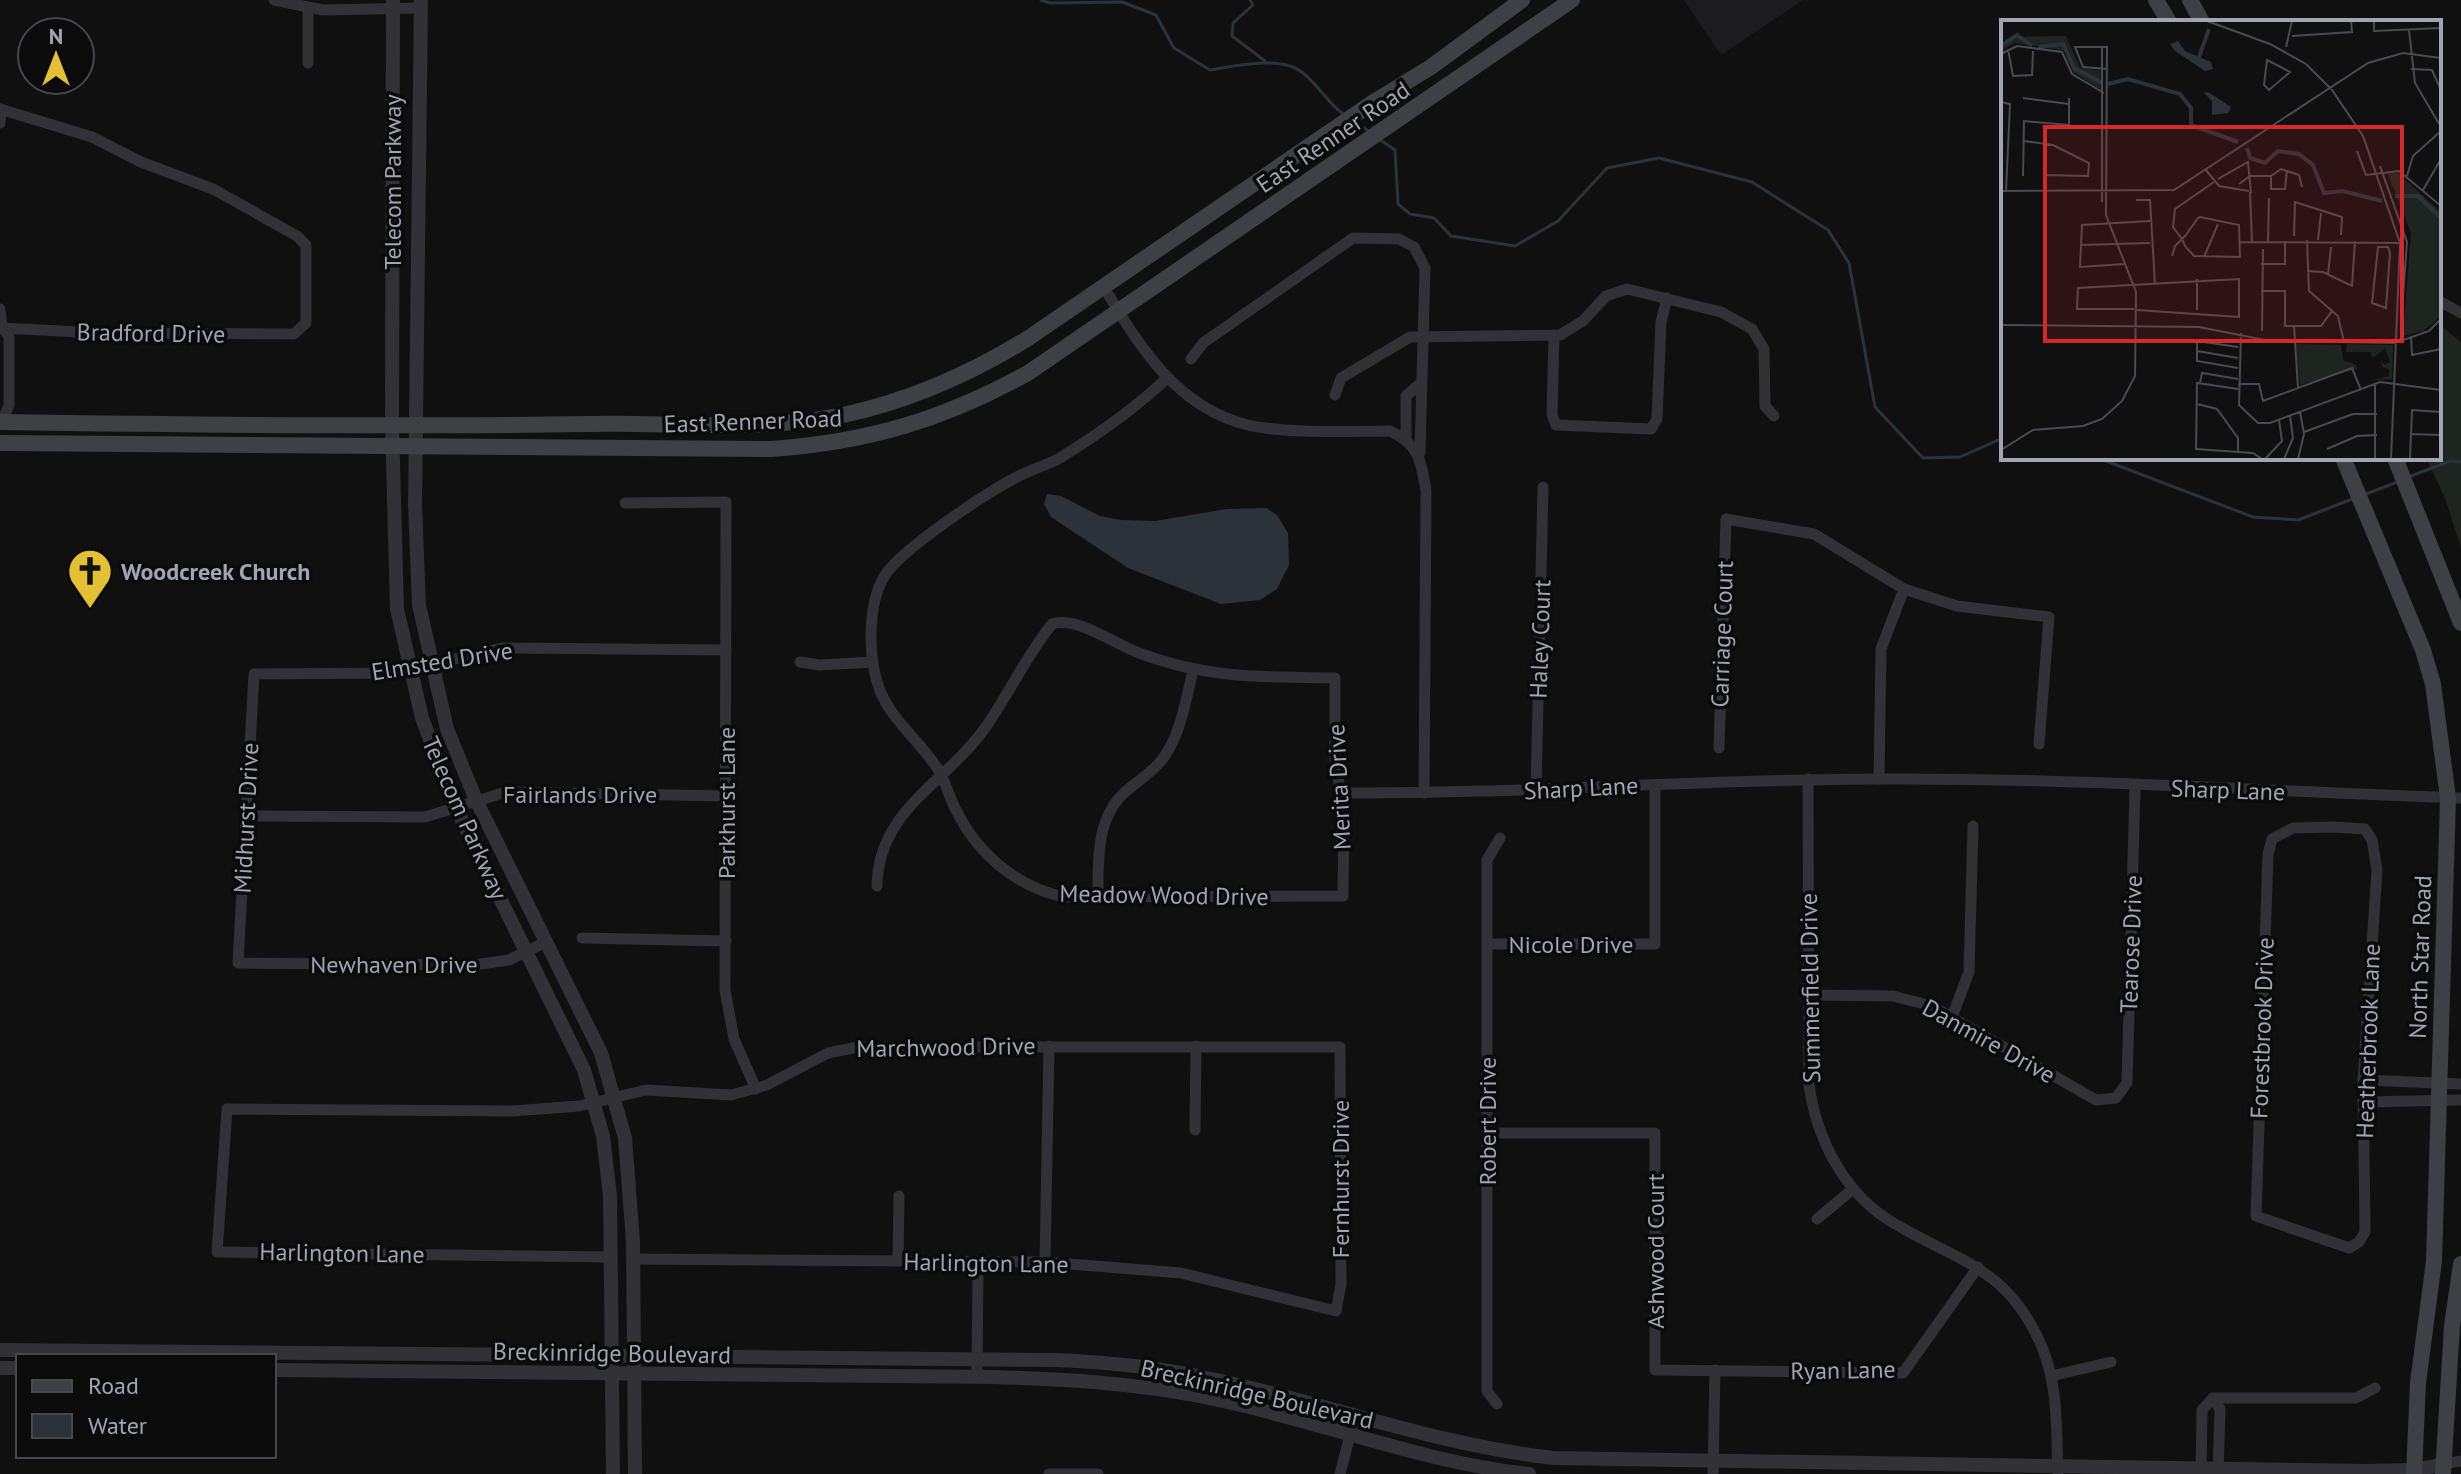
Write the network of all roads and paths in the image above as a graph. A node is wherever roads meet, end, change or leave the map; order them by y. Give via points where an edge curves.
1 (274, 0) edge
2 (1522, 0) edge
3 (1572, 0) edge
4 (2156, 0) edge
5 (2190, 0) edge
6 (393, 4) edge
7 (421, 4) edge
8 (308, 8) junction
9 (2168, 20) edge
10 (2201, 20) edge
11 (308, 63) dead end
12 (1431, 67) junction
13 (1445, 89) junction
14 (1, 109) edge
15 (0, 123) edge
16 (1105, 289) junction
17 (1667, 298) junction
18 (2441, 302) edge
19 (0, 309) edge
20 (1119, 313) junction
21 (2461, 313) edge
22 (1, 329) edge
23 (1554, 335) junction
24 (1425, 336) junction
25 (1191, 359) dead end
26 (1167, 378) junction
27 (1421, 383) junction
28 (1335, 395) dead end
29 (1774, 416) dead end
30 (1, 421) edge
31 (392, 426) junction
32 (418, 427) junction
33 (1406, 438) junction
34 (1, 443) edge
35 (392, 446) junction
36 (418, 446) junction
37 (1420, 453) junction
38 (2344, 460) edge
39 (2396, 460) edge
40 (1543, 487) dead end
41 (625, 503) dead end
42 (1904, 589) junction
43 (2461, 623) edge
44 (726, 650) junction
45 (800, 662) dead end
46 (873, 662) junction
47 (430, 665) junction
48 (410, 671) junction
49 (1193, 671) junction
50 (254, 674) joint
51 (2039, 744) dead end
52 (1719, 748) dead end
53 (942, 775) junction
54 (1808, 779) junction
55 (1879, 779) junction
56 (1655, 785) junction
57 (2135, 787) junction
58 (1536, 790) junction
59 (1342, 793) junction
60 (1424, 793) junction
61 (726, 796) junction
62 (2455, 798) edge
63 (476, 800) junction
64 (456, 808) junction
65 (245, 816) junction
66 (1973, 826) dead end
67 (2365, 829) joint
68 (1500, 838) dead end
69 (877, 886) dead end
70 (1343, 896) joint
71 (1098, 897) junction
72 (582, 938) dead end
73 (726, 941) junction
74 (546, 942) junction
75 (1487, 944) junction
76 (527, 952) junction
77 (238, 963) joint
78 (1809, 995) junction
79 (1952, 1017) junction
80 (1049, 1046) junction
81 (1196, 1046) junction
82 (1340, 1047) joint
83 (2363, 1080) junction
84 (2398, 1081) junction
85 (2461, 1084) edge
86 (756, 1089) junction
87 (2440, 1092) junction
88 (615, 1096) junction
89 (2116, 1098) joint
90 (2461, 1100) edge
91 (2397, 1101) junction
92 (595, 1102) junction
93 (2363, 1102) junction
94 (1195, 1130) dead end
95 (1487, 1133) junction
96 (1853, 1189) junction
97 (899, 1196) dead end
98 (1817, 1219) dead end
99 (2349, 1248) joint
100 (217, 1252) joint
101 (611, 1257) junction
102 (632, 1259) junction
103 (898, 1261) junction
104 (978, 1261) junction
105 (1045, 1262) junction
106 (2461, 1264) edge
107 (1978, 1267) junction
108 (1336, 1311) joint
109 (0, 1350) edge
110 (357, 1351) junction
111 (69, 1353) edge
112 (612, 1353) junction
113 (634, 1354) junction
114 (977, 1358) junction
115 (2111, 1362) dead end
116 (276, 1370) edge
117 (1655, 1370) joint
118 (1715, 1370) junction
119 (357, 1371) junction
120 (612, 1373) junction
121 (635, 1374) junction
122 (2051, 1376) junction
123 (977, 1377) junction
124 (2375, 1388) dead end
125 (2213, 1398) junction
126 (1497, 1404) dead end
127 (1355, 1416) junction
128 (1351, 1432) junction
129 (1486, 1449) junction
130 (2449, 1466) edge
131 (1714, 1467) edge
132 (1482, 1470) edge
133 (2058, 1470) edge
134 (2201, 1471) edge
135 (2218, 1471) edge
136 (2414, 1472) edge
137 (613, 1474) edge
138 (635, 1474) edge
139 (1049, 1474) edge
140 (1098, 1474) edge
141 (1340, 1474) edge
142 (1529, 1474) edge

1 - 8 street
2 - 12 main road, East Renner Road
3 - 13 main road, East Renner Road
4 - 9 main road
5 - 10 main road
6 - 7 street
6 - 8 street
6 - 31 street, Telecom Parkway
7 - 32 street, Telecom Parkway
8 - 11 street
12 - 13 main road
12 - 16 main road, East Renner Road
13 - 20 main road, East Renner Road
14 - 15 street
14 - 22 street, Bradford Drive via 92,137 213,189 306,245 306,323 300,331
16 - 20 street
16 - 32 main road, East Renner Road via 984,365 908,397 845,414 774,422
17 - 23 street via 1620,290 1601,300 1575,328
17 - 23 street via 1654,426 1646,430 1555,423
17 - 29 street via 1736,318 1758,336 1764,349 1765,406
18 - 21 street
19 - 22 street
20 - 26 street
20 - 36 main road, East Renner Road via 983,398 856,440 771,449
22 - 30 street via 9,336 9,405
23 - 24 street
24 - 25 street via 1425,268 1414,247 1399,239 1353,238 1203,343
24 - 27 street
24 - 28 street via 1410,337 1341,378
26 - 33 street via 1198,403 1248,425 1390,431
26 - 46 street, Meadow Wood Drive via 1061,457 1008,482 896,562 878,589 874,606
27 - 33 street via 1406,396
27 - 37 street
30 - 31 main road, East Renner Road
30 - 34 main road
31 - 32 main road, East Renner Road
31 - 35 street, Telecom Parkway
32 - 36 street, Telecom Parkway
33 - 37 street
34 - 35 main road, East Renner Road
35 - 36 main road, East Renner Road
35 - 48 street, Telecom Parkway via 393,569
36 - 47 street, Telecom Parkway via 418,592
37 - 60 street via 1426,491
38 - 62 main road, North Star Road via 2423,650
39 - 43 main road
40 - 58 street, Haley Court
41 - 44 street, Parkhurst Lane via 726,502
42 - 51 street via 1957,606 2049,617
42 - 52 street, Carriage Court via 1814,534 1726,519
42 - 55 street via 1881,649
44 - 47 street, Elmsted Drive via 502,648
44 - 61 street, Parkhurst Lane
45 - 46 street
46 - 53 street, Meadow Wood Drive via 889,709
47 - 48 street, Elmsted Drive
47 - 63 street, Telecom Parkway via 447,729
48 - 50 street, Elmsted Drive
48 - 64 street, Telecom Parkway
49 - 53 street via 1061,621 1052,624 986,727
49 - 59 street, Merita Drive via 1335,678 1335,761
49 - 71 street via 1165,756 1121,795 1111,811 1098,850
50 - 65 street, Midhurst Drive
53 - 69 street via 895,821 880,857
53 - 71 street, Meadow Wood Drive via 962,821 999,866 1051,895
54 - 55 street, Sharp Lane
54 - 56 street, Sharp Lane
54 - 78 street, Summerfield Drive
55 - 57 street, Sharp Lane
56 - 58 street, Sharp Lane
56 - 75 street, Nicole Drive via 1655,944
57 - 62 street, Sharp Lane
57 - 89 street, Tearose Drive via 2127,1083
58 - 60 street, Sharp Lane
59 - 60 street, Sharp Lane
59 - 70 street, Merita Drive
61 - 63 street, Fairlands Drive via 540,791
61 - 73 street, Parkhurst Lane
62 - 87 main road, North Star Road
63 - 64 street, Fairlands Drive
63 - 74 street, Telecom Parkway
64 - 65 street, Fairlands Drive via 425,817
64 - 76 street, Telecom Parkway
65 - 77 street, Midhurst Drive
66 - 79 street via 1969,972
67 - 83 street, Heatherbrook Lane via 2377,870
67 - 99 street, Forestbrook Drive via 2293,828 2272,839 2268,854 2256,1216
68 - 75 street, Robert Drive via 1487,860
70 - 71 street, Meadow Wood Drive
72 - 73 street
73 - 86 street, Parkhurst Lane via 729,1019
74 - 76 street, Newhaven Drive
74 - 88 street, Telecom Parkway via 589,1027
75 - 95 street, Robert Drive
76 - 77 street, Newhaven Drive via 474,965
76 - 92 street, Telecom Parkway
78 - 79 street, Danmire Drive via 1893,996
78 - 96 street, Summerfield Drive via 1812,1101 1826,1147
79 - 89 street, Danmire Drive via 2096,1100
80 - 81 street, Marchwood Drive
80 - 86 street, Marchwood Drive via 846,1049 805,1062
80 - 105 street
81 - 82 street, Marchwood Drive
81 - 94 street
82 - 108 street, Fernhurst Drive via 1341,1284
83 - 84 street
83 - 93 street, Heatherbrook Lane
84 - 87 street
84 - 91 street
85 - 87 street
86 - 88 street, Marchwood Drive via 710,1096 664,1090
87 - 90 street
87 - 91 street
87 - 136 main road, North Star Road via 2434,1261 2418,1383
88 - 92 street, Marchwood Drive
88 - 102 street, Telecom Parkway via 631,1188
91 - 93 street
92 - 100 street, Marchwood Drive via 512,1111 227,1109
92 - 101 street, Telecom Parkway via 610,1196
93 - 99 street, Heatherbrook Lane via 2365,1232
95 - 117 street, Ashwood Court via 1655,1133
95 - 126 street, Robert Drive via 1487,1391
96 - 98 street
96 - 107 street, Summerfield Drive via 1895,1225
97 - 103 street
100 - 101 street, Harlington Lane
101 - 112 street, Telecom Parkway
102 - 103 street, Harlington Lane
102 - 113 street, Telecom Parkway
103 - 104 street, Harlington Lane
104 - 105 street, Harlington Lane
104 - 114 street
105 - 108 street, Harlington Lane via 1181,1273
106 - 130 main road via 2448,1390
107 - 118 street, Ryan Lane via 1903,1373
107 - 122 street, Summerfield Drive via 2018,1305 2042,1347
109 - 111 street, Breckinridge Boulevard
110 - 111 street, Breckinridge Boulevard
110 - 112 street, Breckinridge Boulevard
110 - 119 street
112 - 113 street, Breckinridge Boulevard
112 - 120 street, Telecom Parkway
113 - 114 street, Breckinridge Boulevard
113 - 121 street, Telecom Parkway
114 - 123 street
114 - 127 street, Breckinridge Boulevard via 1132,1365 1206,1377
115 - 122 street
116 - 119 street, Breckinridge Boulevard
117 - 118 street, Ryan Lane
118 - 131 street
119 - 120 street, Breckinridge Boulevard
120 - 121 street, Breckinridge Boulevard
120 - 137 street, Telecom Parkway
121 - 123 street, Breckinridge Boulevard
121 - 138 street, Telecom Parkway
122 - 133 street, Summerfield Drive
123 - 128 street, Breckinridge Boulevard via 1112,1382 1204,1397
124 - 125 street via 2356,1398
125 - 134 street via 2202,1410
125 - 135 street via 2220,1409
127 - 128 street
127 - 129 street, Breckinridge Boulevard
128 - 132 street, Breckinridge Boulevard
128 - 141 street
129 - 131 street, Breckinridge Boulevard
129 - 132 street
130 - 136 street, Breckinridge Boulevard
131 - 133 street, Breckinridge Boulevard
132 - 142 street, Breckinridge Boulevard
133 - 134 street, Breckinridge Boulevard
134 - 135 street, Breckinridge Boulevard
135 - 136 street, Breckinridge Boulevard
139 - 140 street

